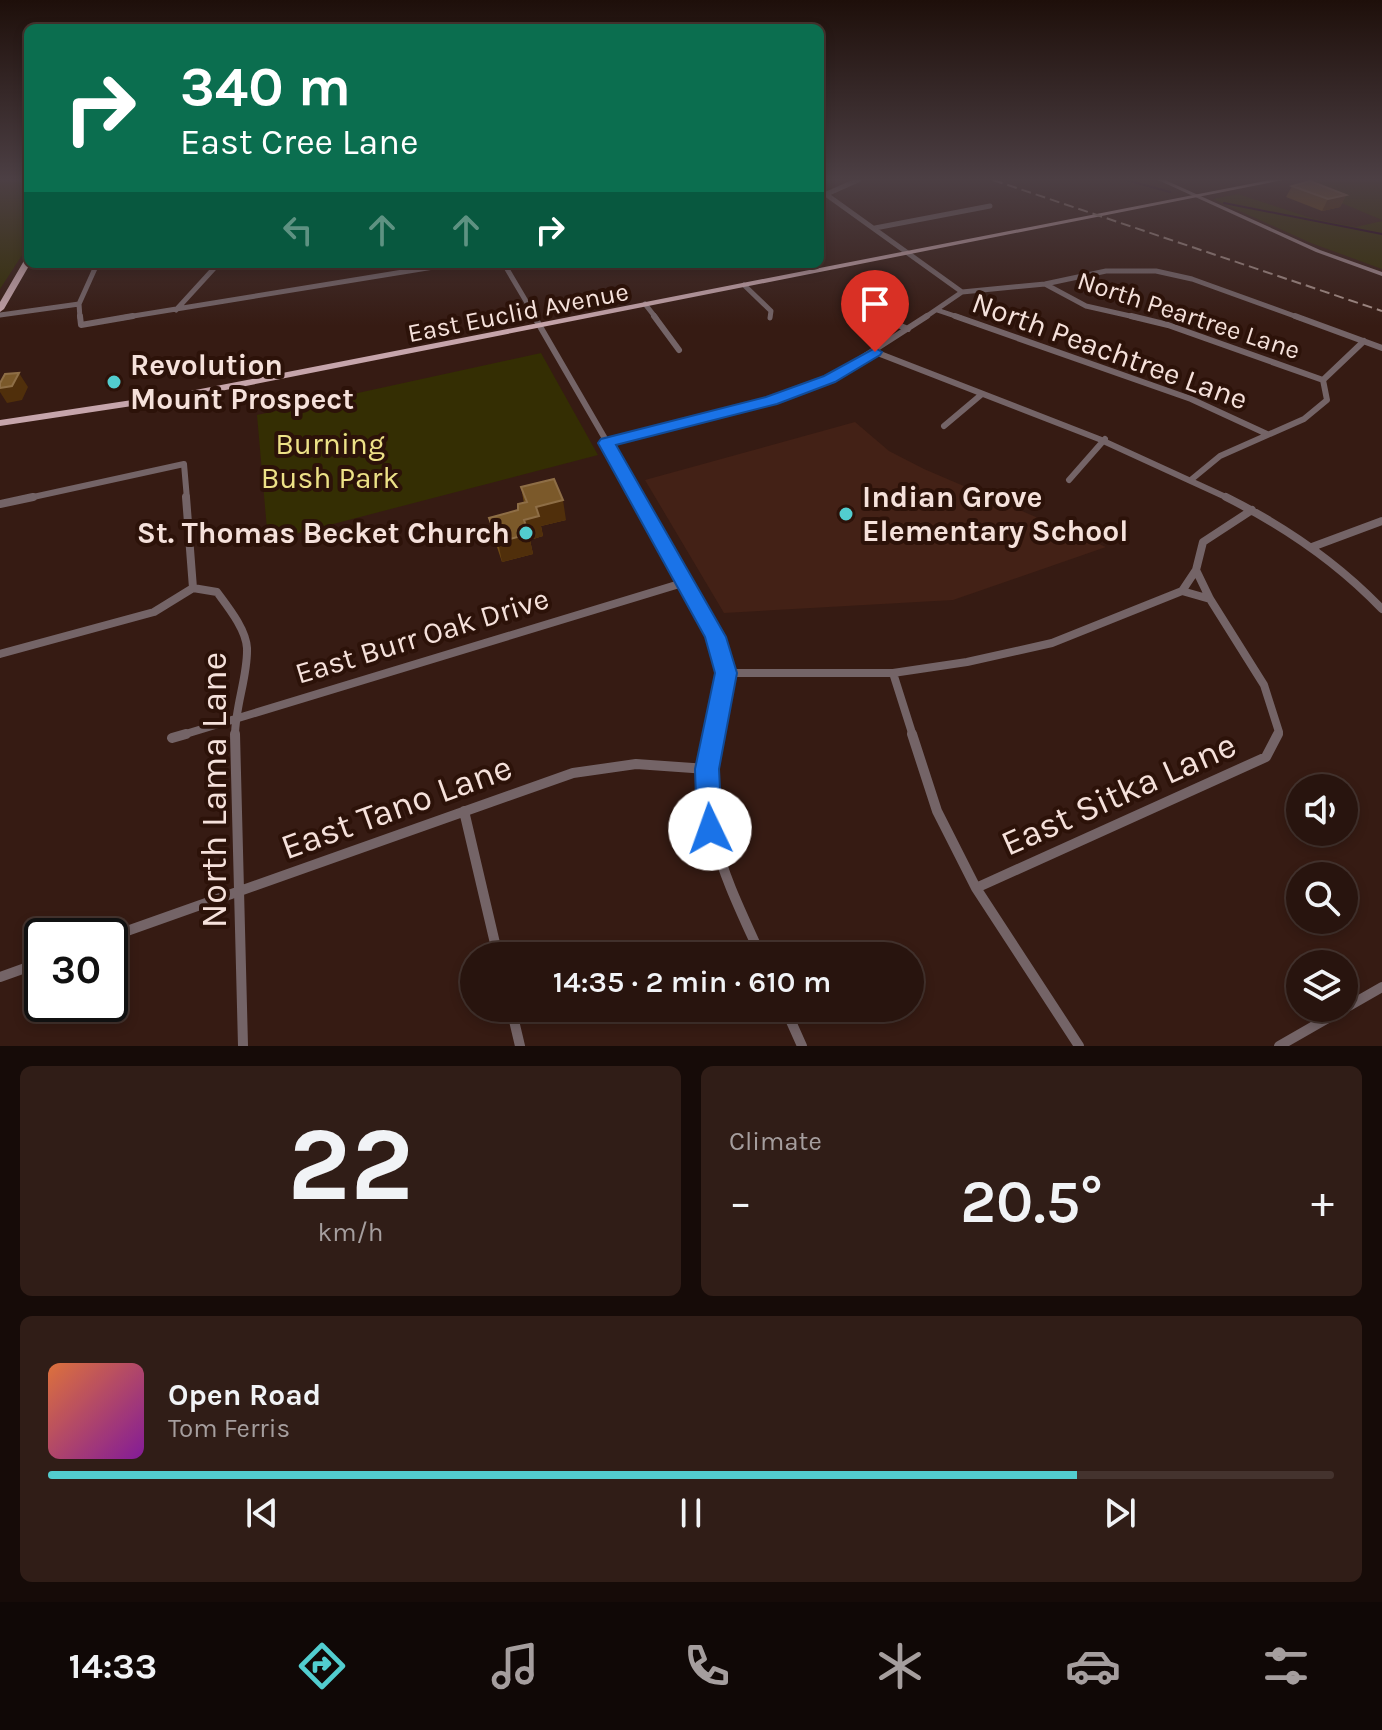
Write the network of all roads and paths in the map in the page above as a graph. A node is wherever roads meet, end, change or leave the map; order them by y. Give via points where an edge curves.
1 (876, 229) edge
2 (1038, 229) edge
3 (1269, 229) edge
4 (910, 254) junction
5 (24, 268) edge
6 (95, 268) edge
7 (214, 268) edge
8 (428, 268) edge
9 (506, 268) edge
10 (1382, 274) edge
11 (1045, 284) junction
12 (746, 287) junction
13 (962, 292) junction
14 (79, 304) junction
15 (646, 306) junction
16 (0, 309) edge
17 (176, 310) junction
18 (937, 310) junction
19 (0, 315) edge
20 (770, 319) dead end
21 (891, 322) dead end
22 (541, 327) junction
23 (908, 329) junction
24 (1364, 341) junction
25 (1382, 348) edge
26 (679, 350) dead end
27 (875, 352) junction
28 (1323, 380) junction
29 (982, 394) junction
30 (0, 423) edge
31 (944, 426) dead end
32 (0, 431) edge
33 (1267, 434) junction
34 (1105, 439) junction
35 (607, 443) junction
36 (1192, 479) junction
37 (1069, 480) dead end
38 (0, 504) edge
39 (1252, 510) junction
40 (1382, 521) edge
41 (1312, 547) junction
42 (1196, 570) junction
43 (686, 582) junction
44 (193, 588) junction
45 (1182, 591) junction
46 (1210, 599) junction
47 (1382, 609) edge
48 (0, 654) edge
49 (726, 673) junction
50 (893, 673) junction
51 (235, 717) junction
52 (172, 738) dead end
53 (707, 769) junction
54 (464, 811) junction
55 (976, 888) junction
56 (239, 891) junction
57 (128, 931) edge
58 (495, 942) edge
59 (755, 942) edge
60 (24, 968) edge
61 (0, 977) edge
62 (1382, 987) edge
63 (514, 1022) edge
64 (791, 1022) edge
65 (243, 1046) edge
66 (520, 1046) edge
67 (802, 1046) edge
68 (1079, 1046) edge
69 (1279, 1046) edge

1 - 4 street
2 - 4 main road, East Euclid Avenue
3 - 10 main road
4 - 12 main road, East Euclid Avenue
4 - 13 street
5 - 16 main road
6 - 14 street
7 - 17 street
8 - 17 street
9 - 22 street
11 - 13 street
11 - 24 street via 1106,271 1156,268
11 - 28 street, North Peartree Lane via 1086,306 1168,325
12 - 15 main road, East Euclid Avenue
12 - 20 street via 771,311
13 - 18 street
14 - 17 street via 81,325
14 - 19 street
15 - 22 main road, East Euclid Avenue
15 - 26 street
18 - 23 street
18 - 33 street, North Peachtree Lane via 1179,394
21 - 23 street
22 - 30 main road, East Euclid Avenue via 185,395
22 - 32 main road, East Euclid Avenue via 134,411
22 - 35 street
23 - 27 street
24 - 25 street
24 - 28 street
27 - 29 street
27 - 35 street via 829,379 772,401
28 - 33 street via 1327,400 1304,419
29 - 31 street
29 - 34 street
33 - 36 street via 1220,456
34 - 36 street
34 - 37 street
35 - 43 street
36 - 39 street
38 - 44 street via 184,464
39 - 41 street
39 - 42 street via 1203,542
40 - 41 street
41 - 47 street
42 - 45 street
42 - 46 street, East Sitka Lane
43 - 49 street via 716,637
43 - 51 street, East Burr Oak Drive
44 - 48 street via 154,612
44 - 51 street, North Lama Lane via 217,592 247,646
45 - 46 street
45 - 50 street via 1052,643
46 - 55 street, East Sitka Lane via 1270,699 1279,732 1266,757
49 - 50 street
49 - 53 street
50 - 55 street via 937,811
51 - 52 street, East Burr Oak Drive
51 - 56 street, North Lama Lane
53 - 54 street, East Tano Lane via 636,764 592,769
53 - 59 street via 713,846
54 - 56 street, East Tano Lane
54 - 58 street
55 - 68 street
56 - 57 street, East Tano Lane
56 - 65 street, North Lama Lane
60 - 61 street
62 - 69 street
63 - 66 street
64 - 67 street

